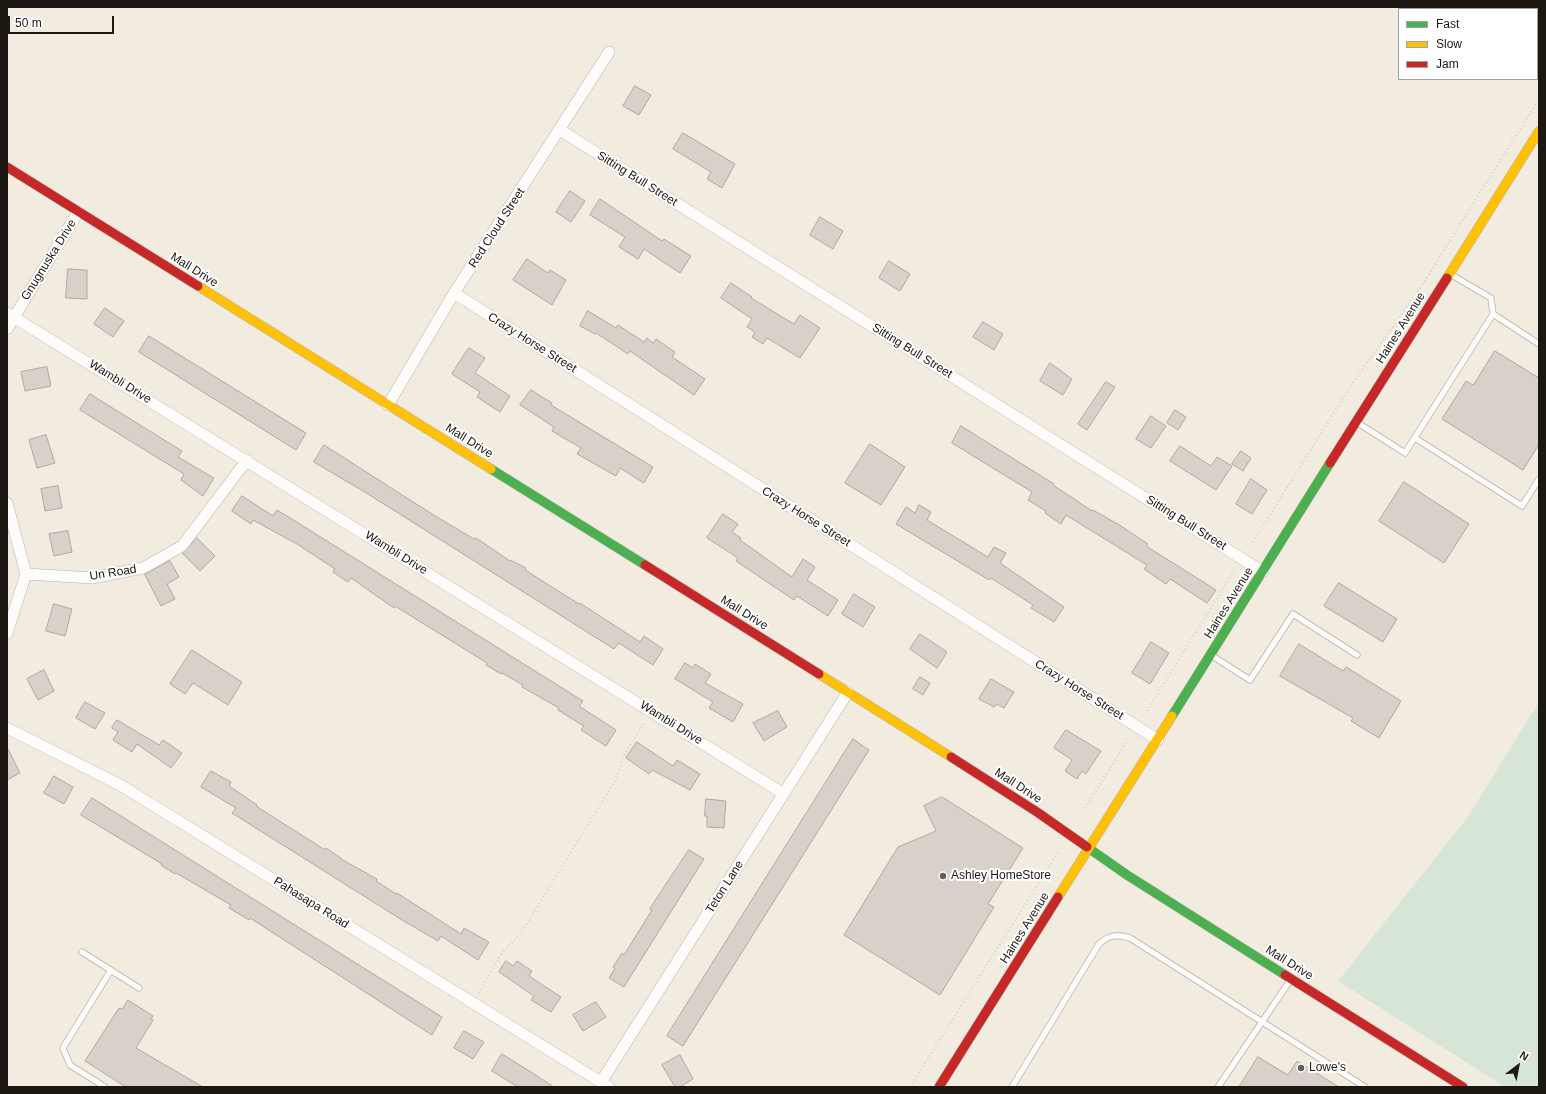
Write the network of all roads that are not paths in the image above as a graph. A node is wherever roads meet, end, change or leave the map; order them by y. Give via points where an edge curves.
1 (609, 52) dead end
2 (560, 130) junction
3 (1539, 131) edge
4 (7, 168) edge
5 (78, 212) junction
6 (1450, 274) junction
7 (454, 293) junction
8 (1493, 314) junction
9 (10, 315) edge
10 (7, 329) edge
11 (1539, 344) edge
12 (388, 405) junction
13 (1356, 422) junction
14 (1415, 438) junction
15 (247, 460) junction
16 (1539, 479) edge
17 (7, 502) edge
18 (1263, 572) junction
19 (26, 574) junction
20 (7, 633) edge
21 (1211, 655) junction
22 (1357, 655) dead end
23 (848, 692) junction
24 (7, 728) edge
25 (1158, 740) junction
26 (784, 794) junction
27 (1090, 849) junction
28 (82, 952) dead end
29 (111, 970) junction
30 (1291, 979) junction
31 (139, 988) dead end
32 (1262, 1022) junction
33 (605, 1084) edge
34 (105, 1087) edge
35 (939, 1087) edge
36 (1012, 1087) edge
37 (1218, 1087) edge
38 (1365, 1087) edge
39 (1463, 1087) edge

1 - 2 street, Red Cloud Street
2 - 7 street, Red Cloud Street
2 - 18 street, Sitting Bull Street
3 - 6 main road, Haines Avenue
4 - 5 main road, Mall Drive
5 - 9 street, Gnugnuska Drive
5 - 12 main road, Mall Drive
6 - 8 lane via 1491,298
6 - 13 main road, Haines Avenue
7 - 12 street, Red Cloud Street
7 - 25 street, Crazy Horse Street
8 - 11 lane
8 - 14 lane
9 - 10 street, Gnugnuska Drive
9 - 15 street, Wambli Drive
12 - 23 main road, Mall Drive
13 - 14 lane via 1405,453
13 - 18 main road, Haines Avenue
14 - 16 lane via 1522,506
15 - 19 street, Un Road via 182,546 143,568 92,578
15 - 26 street, Wambli Drive
17 - 19 street
18 - 21 main road, Haines Avenue
19 - 20 street
21 - 22 lane via 1250,680 1293,614
21 - 25 main road, Haines Avenue
23 - 26 street, Teton Lane
23 - 27 main road, Mall Drive via 1037,812
24 - 33 street, Pahasapa Road via 122,786
25 - 27 main road, Haines Avenue
26 - 33 street, Teton Lane
27 - 30 main road, Mall Drive
27 - 35 main road, Haines Avenue
28 - 29 lane
29 - 31 lane
29 - 34 lane via 63,1048 70,1065
30 - 32 lane
30 - 39 main road, Mall Drive
32 - 36 lane via 1130,938 1120,934 1107,937 1099,944
32 - 37 lane
32 - 38 lane

